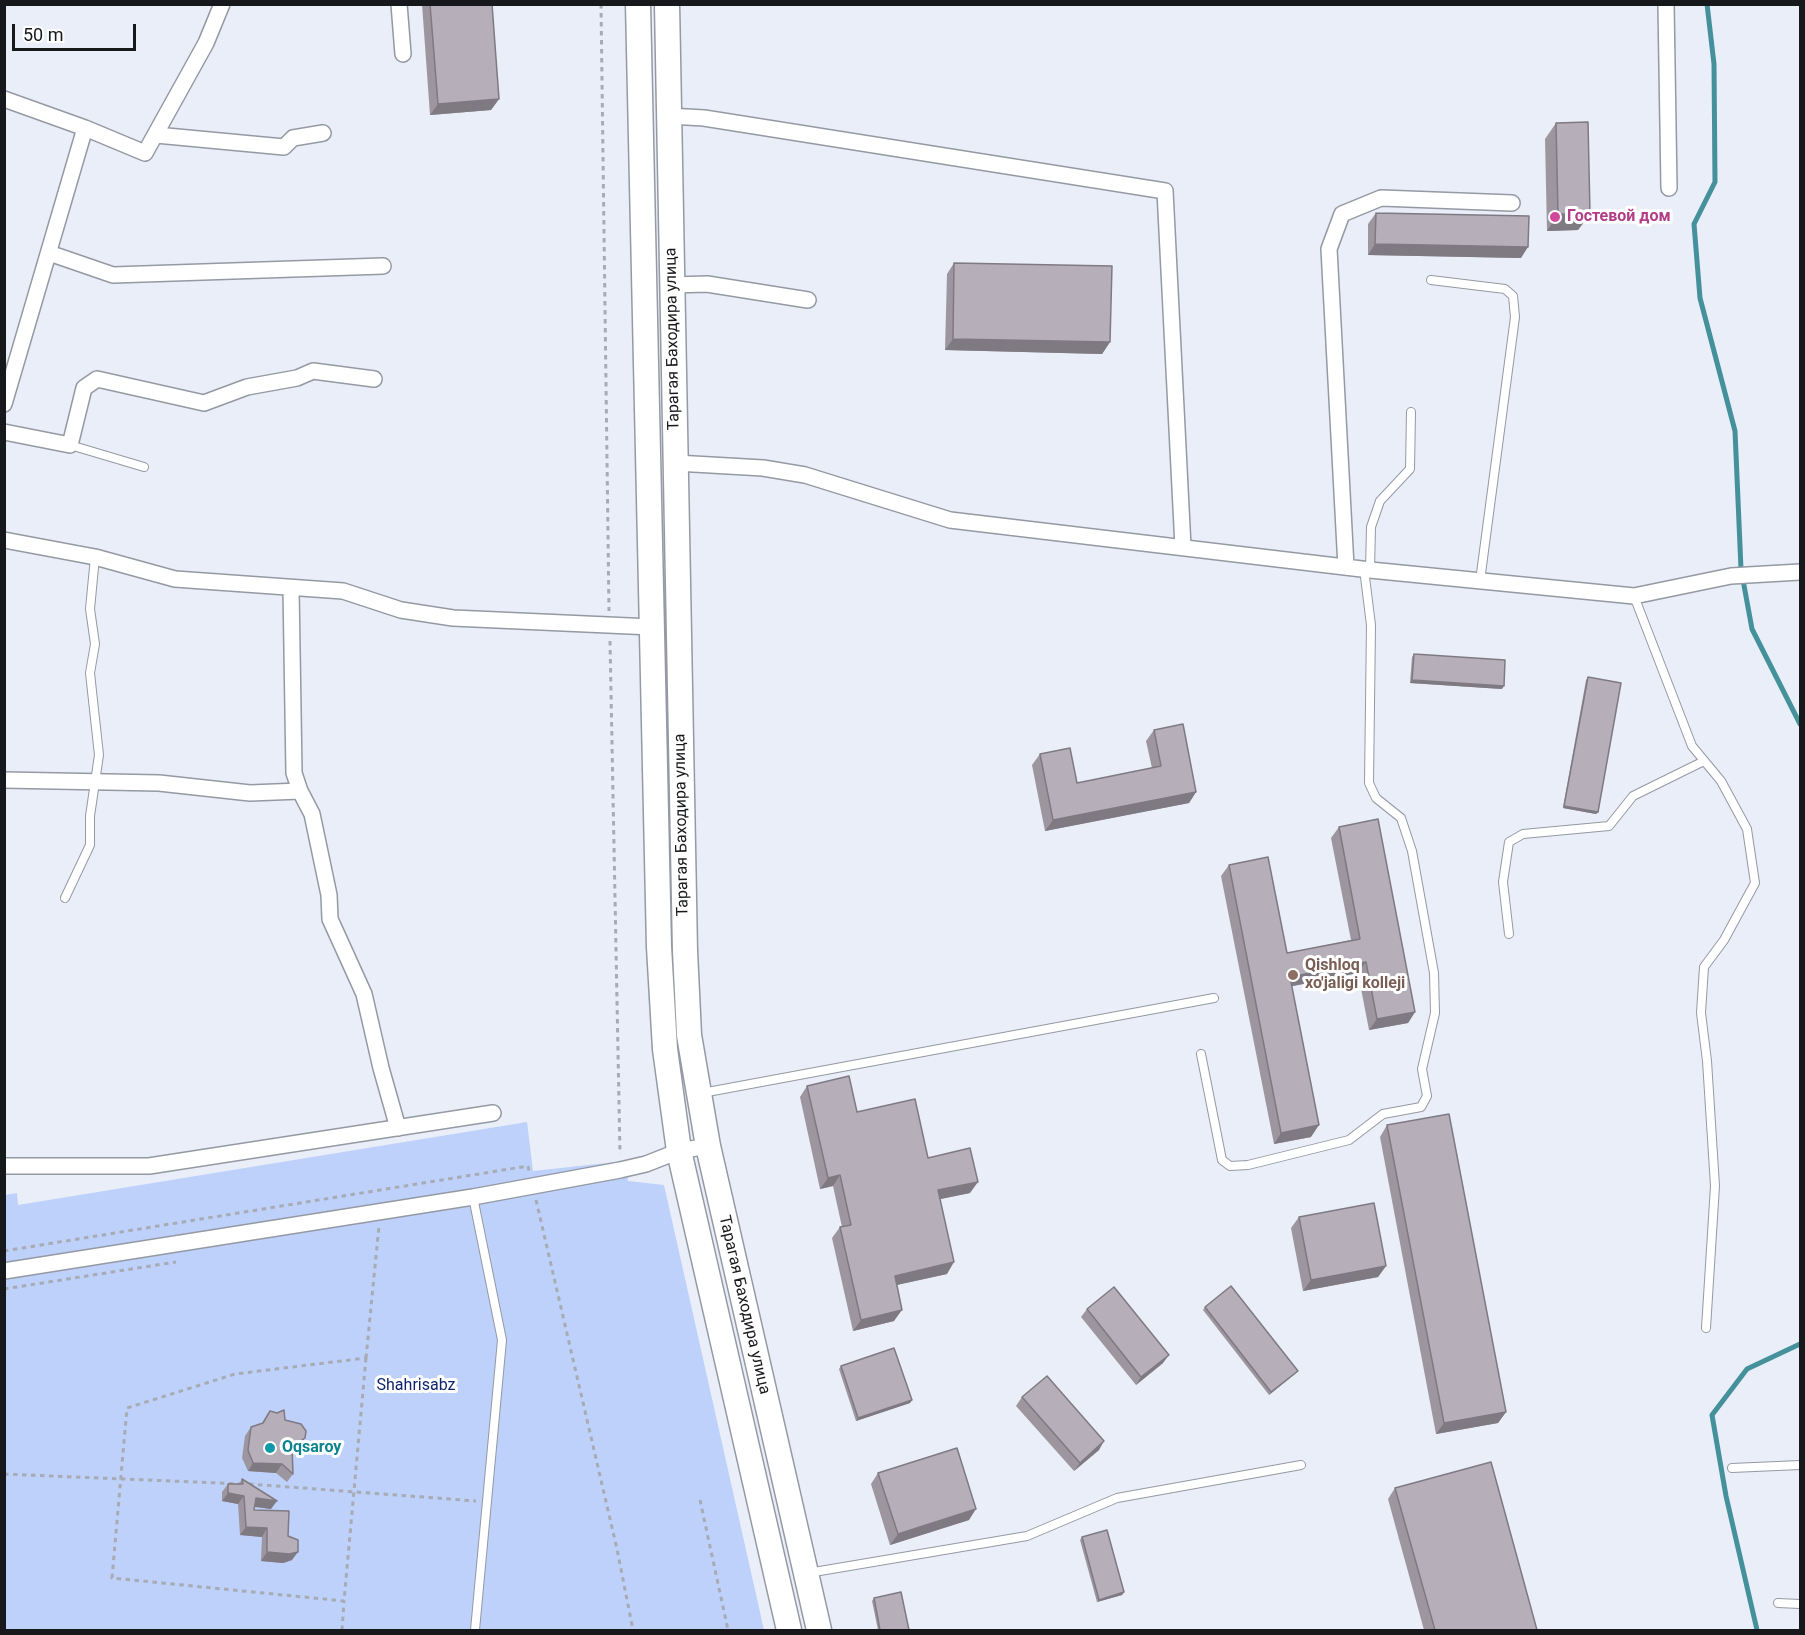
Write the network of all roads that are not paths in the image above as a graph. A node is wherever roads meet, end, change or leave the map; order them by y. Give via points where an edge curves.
1 (222, 4) edge
2 (399, 4) edge
3 (638, 4) edge
4 (667, 4) edge
5 (1666, 4) edge
6 (403, 54) dead end
7 (4, 99) edge
8 (669, 116) junction
9 (85, 128) junction
10 (323, 133) dead end
11 (156, 135) junction
12 (1669, 188) dead end
13 (1512, 203) dead end
14 (49, 253) junction
15 (383, 266) dead end
16 (1431, 280) dead end
17 (672, 285) junction
18 (808, 300) dead end
19 (374, 379) dead end
20 (4, 404) edge
21 (1411, 412) dead end
22 (4, 432) edge
23 (70, 445) junction
24 (676, 463) junction
25 (144, 467) dead end
26 (4, 540) edge
27 (1183, 547) junction
28 (95, 557) junction
29 (1346, 567) junction
30 (1367, 570) junction
31 (1800, 572) edge
32 (1480, 581) junction
33 (291, 588) junction
34 (1634, 596) junction
35 (652, 627) junction
36 (1704, 761) junction
37 (4, 780) edge
38 (95, 780) junction
39 (300, 791) junction
40 (65, 898) dead end
41 (1509, 934) dead end
42 (1214, 998) dead end
43 (1201, 1054) dead end
44 (698, 1094) junction
45 (493, 1113) dead end
46 (398, 1128) junction
47 (708, 1146) junction
48 (679, 1151) junction
49 (4, 1166) edge
50 (473, 1197) junction
51 (4, 1271) edge
52 (1706, 1328) dead end
53 (1301, 1465) dead end
54 (1800, 1465) edge
55 (1732, 1468) dead end
56 (806, 1573) junction
57 (1778, 1603) dead end
58 (1800, 1604) edge
59 (475, 1630) edge
60 (789, 1630) edge
61 (819, 1630) edge

1 - 11 street via 206,43
2 - 6 street
3 - 35 main road, Тарагая Баходира улица
4 - 8 main road, Тарагая Баходира улица
5 - 12 street
7 - 9 street
8 - 17 main road, Тарагая Баходира улица
8 - 27 street via 704,118 1165,191
9 - 11 street via 145,153
9 - 14 street
10 - 11 street via 293,138 284,147
13 - 29 street via 1381,198 1342,214 1329,249
14 - 15 street via 113,275
14 - 20 street
16 - 32 lane via 1505,289 1514,296 1515,316
17 - 18 street via 707,284
17 - 24 main road, Тарагая Баходира улица
19 - 23 street via 313,371 297,378 247,387 204,403 97,379 84,388
21 - 30 lane via 1410,469 1380,501 1371,527
22 - 23 street
23 - 25 lane
24 - 27 street via 763,468 805,475 950,520
24 - 44 main road, Тарагая Баходира улица via 685,951 689,1035
26 - 28 street
27 - 29 street
28 - 33 street via 175,579
28 - 38 lane via 90,609 95,644 90,673 99,755
29 - 30 street
30 - 32 street
30 - 43 lane via 1371,625 1369,783 1376,798 1401,818 1434,973 1435,1013 1422,1069 1426,1096 1421,1107 1383,1114 1349,1140 1230,1166 1222,1160
31 - 34 street via 1731,576
32 - 34 street
33 - 35 street via 343,591 401,610 453,618
33 - 39 street via 294,773
34 - 36 lane via 1692,746
35 - 48 main road, Тарагая Баходира улица via 659,947 665,1049
36 - 41 lane via 1633,796 1609,826 1523,834 1509,842 1503,882
36 - 52 lane via 1721,781 1747,829 1755,883 1724,940 1704,967 1701,1013 1715,1186
37 - 38 street
38 - 39 street via 250,793
38 - 40 lane via 90,845
39 - 46 street via 312,814 329,894 330,919 364,994
42 - 44 lane
44 - 47 main road, Тарагая Баходира улица
45 - 46 street
46 - 49 street via 149,1166
47 - 48 street
47 - 56 main road, Тарагая Баходира улица
48 - 50 street via 620,1170
48 - 60 main road, Тарагая Баходира улица
50 - 51 street
50 - 59 lane via 502,1340
53 - 56 lane via 1117,1498 1027,1536
54 - 55 lane
56 - 61 main road, Тарагая Баходира улица
57 - 58 lane

